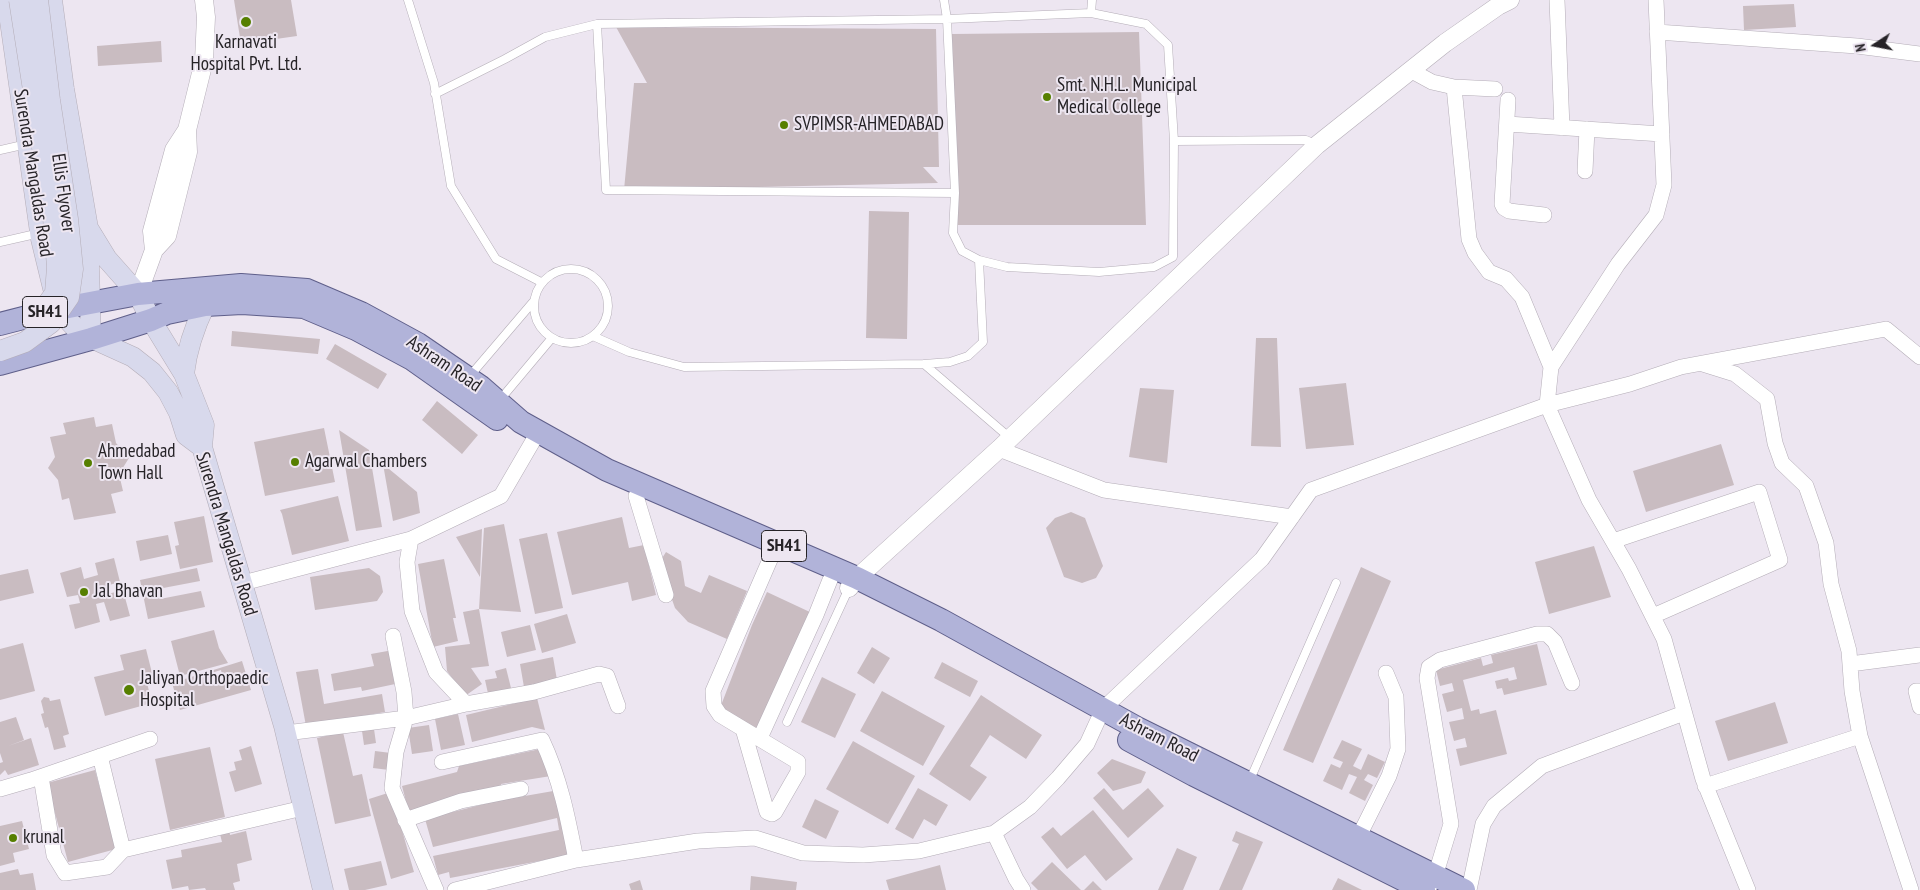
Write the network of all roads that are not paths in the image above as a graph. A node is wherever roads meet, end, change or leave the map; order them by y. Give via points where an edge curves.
1 (7, 0) edge
2 (20, 0) edge
3 (38, 0) edge
4 (52, 0) edge
5 (204, 0) edge
6 (408, 0) edge
7 (944, 0) edge
8 (1092, 0) edge
9 (1510, 0) edge
10 (1557, 0) edge
11 (1656, 0) edge
12 (1092, 13) junction
13 (947, 18) junction
14 (597, 24) junction
15 (1657, 32) junction
16 (1920, 54) edge
17 (1410, 70) junction
18 (1454, 87) junction
19 (1495, 89) dead end
20 (435, 94) junction
21 (1508, 100) dead end
22 (1507, 124) junction
23 (1562, 128) junction
24 (1587, 129) junction
25 (1662, 134) junction
26 (1174, 141) junction
27 (27, 144) junction
28 (1317, 145) junction
29 (0, 150) edge
30 (1585, 171) dead end
31 (955, 193) junction
32 (1544, 215) dead end
33 (88, 228) junction
34 (40, 232) junction
35 (0, 242) edge
36 (979, 260) junction
37 (541, 282) junction
38 (138, 294) junction
39 (90, 302) junction
40 (533, 302) junction
41 (205, 305) junction
42 (58, 309) junction
43 (151, 320) junction
44 (0, 324) edge
45 (595, 336) junction
46 (0, 337) edge
47 (92, 339) junction
48 (551, 339) junction
49 (0, 351) edge
50 (1917, 352) edge
51 (1702, 363) junction
52 (0, 364) edge
53 (924, 364) junction
54 (1550, 367) junction
55 (184, 374) junction
56 (468, 378) junction
57 (1547, 405) junction
58 (494, 408) junction
59 (537, 437) junction
60 (1004, 444) junction
61 (202, 447) junction
62 (636, 496) junction
63 (1292, 517) junction
64 (411, 539) junction
65 (1612, 541) junction
66 (772, 555) junction
67 (845, 582) junction
68 (243, 583) junction
69 (1336, 583) dead end
70 (666, 594) dead end
71 (1653, 616) junction
72 (393, 636) dead end
73 (1920, 655) edge
74 (1850, 664) junction
75 (1386, 674) dead end
76 (1572, 683) dead end
77 (1920, 691) edge
78 (466, 704) junction
79 (618, 706) dead end
80 (1920, 707) edge
81 (1684, 713) junction
82 (1100, 716) junction
83 (406, 718) junction
84 (787, 722) dead end
85 (743, 728) junction
86 (286, 733) junction
87 (1860, 736) junction
88 (760, 738) junction
89 (150, 739) dead end
90 (100, 756) junction
91 (442, 762) dead end
92 (41, 776) junction
93 (1248, 783) junction
94 (1705, 786) junction
95 (0, 789) edge
96 (521, 789) dead end
97 (304, 808) junction
98 (405, 820) junction
99 (994, 833) junction
100 (1358, 838) junction
101 (123, 850) junction
102 (576, 860) junction
103 (1430, 886) edge
104 (323, 890) edge
105 (436, 890) edge
106 (455, 890) edge
107 (1023, 890) edge
108 (1464, 890) edge
109 (1468, 890) edge
110 (1748, 890) edge
111 (1911, 890) edge

1 - 27 main road, Surendra Mangaldas Road
2 - 46 main road, Ellis Flyover, bridge via 58,267 55,293 39,316 15,332
3 - 49 main road, Ellis Flyover, bridge via 73,269 69,297 51,323 25,342
4 - 33 main road
5 - 38 street via 204,61 187,130 171,159 152,231 154,250
6 - 20 lane
7 - 13 lane
8 - 12 lane
9 - 17 street
10 - 23 street
11 - 15 street
12 - 13 lane
12 - 26 lane via 1146,24 1168,44
13 - 14 lane
13 - 31 lane
14 - 20 lane via 545,37
14 - 31 lane via 606,190
15 - 16 street via 1857,46
15 - 25 street
17 - 18 street via 1432,82
17 - 28 street
18 - 19 street
18 - 54 street via 1469,239 1489,272 1506,279 1522,298
20 - 37 lane via 451,186 496,259
21 - 22 street
22 - 23 street
22 - 32 street via 1502,204 1509,211
23 - 24 street
24 - 25 street
24 - 30 street
25 - 54 street via 1664,185 1656,215 1618,264
26 - 28 lane via 1306,140
26 - 36 lane via 1173,257 1154,268 1099,272 1007,267
27 - 29 lane
27 - 34 main road, Surendra Mangaldas Road
28 - 60 street
31 - 36 lane via 953,233 962,250
33 - 38 main road via 107,259
33 - 39 main road
34 - 35 lane
34 - 42 main road, Surendra Mangaldas Road
36 - 53 lane via 983,342 968,356 950,362
37 - 40 lane
37 - 45 lane via 565,269 579,269 598,279 608,298 607,319
38 - 39 main road, Ashram Road / SH41
38 - 43 main road
38 - 56 main road, Ashram Road / SH41 via 241,285 306,290 361,313 418,344
39 - 42 main road, Ashram Road / SH41
39 - 47 main road
40 - 48 lane via 536,323
40 - 56 lane
41 - 43 main road, Ashram Road
41 - 55 main road via 188,347
41 - 58 main road, Ashram Road via 242,302 304,307 356,329
42 - 44 main road, Ashram Road / SH41
42 - 47 main road, Surendra Mangaldas Road via 80,333
43 - 47 main road, Ashram Road
43 - 55 main road
45 - 48 lane via 573,345
45 - 53 lane via 629,352 684,367
47 - 52 main road, Ashram Road
47 - 61 main road, Surendra Mangaldas Road via 132,357 152,372 168,392 186,435
48 - 58 lane
50 - 51 street via 1886,329
51 - 57 street
51 - 74 street via 1735,374 1767,399 1782,463 1806,486 1826,543 1831,584
53 - 60 lane
54 - 57 street
55 - 61 main road via 204,425
56 - 58 main road, Ashram Road / SH41
57 - 63 street via 1311,490
57 - 65 street via 1589,500
58 - 59 main road, Ashram Road / SH41 via 520,422
59 - 62 main road, Ashram Road via 601,481
59 - 64 street via 501,496
59 - 67 main road, Ashram Road / SH41
60 - 63 street via 1104,490
60 - 67 street
61 - 68 main road, Surendra Mangaldas Road
62 - 66 main road, Ashram Road
62 - 70 street
63 - 82 street via 1262,559
64 - 68 street
64 - 78 street via 406,562 412,611 436,672
65 - 71 street
65 - 71 street via 1759,492 1780,560
66 - 67 main road, Ashram Road
66 - 85 street via 713,691 712,700 717,712
67 - 82 main road, Ashram Road / SH41 via 950,625
67 - 84 lane
67 - 88 street via 816,615
68 - 86 main road, Surendra Mangaldas Road
69 - 93 lane
71 - 81 street via 1664,639
72 - 83 street
73 - 74 street
74 - 87 street
75 - 100 street via 1396,696 1398,749 1389,776
76 - 103 street via 1555,642 1547,634 1440,660 1429,667 1427,678 1451,824
77 - 80 street via 1916,691
78 - 79 street via 534,692 598,674 607,676
78 - 83 street
81 - 94 street
81 - 109 street via 1542,766 1494,806 1483,824
82 - 93 main road, Ashram Road / SH41
82 - 99 street via 1087,744 1058,778 1030,807
82 - 103 main road, Ashram Road via 1203,779
83 - 86 street
83 - 98 street via 396,752 392,788
85 - 88 street
85 - 88 street via 769,814 774,812 799,766 794,759
86 - 97 main road, Surendra Mangaldas Road
87 - 94 street
87 - 111 street
89 - 90 street
90 - 92 street
90 - 101 street
91 - 102 street via 542,740 553,762
92 - 95 street
92 - 101 street via 54,855 65,873 106,867
93 - 100 main road, Ashram Road / SH41
94 - 110 street
96 - 98 street via 461,801
97 - 101 street
97 - 104 main road, Surendra Mangaldas Road
98 - 105 street
99 - 102 street via 919,852 862,855 803,853 755,838 698,841
99 - 107 street
100 - 103 main road, Ashram Road / SH41
102 - 106 street
103 - 108 main road, Ashram Road / SH41

